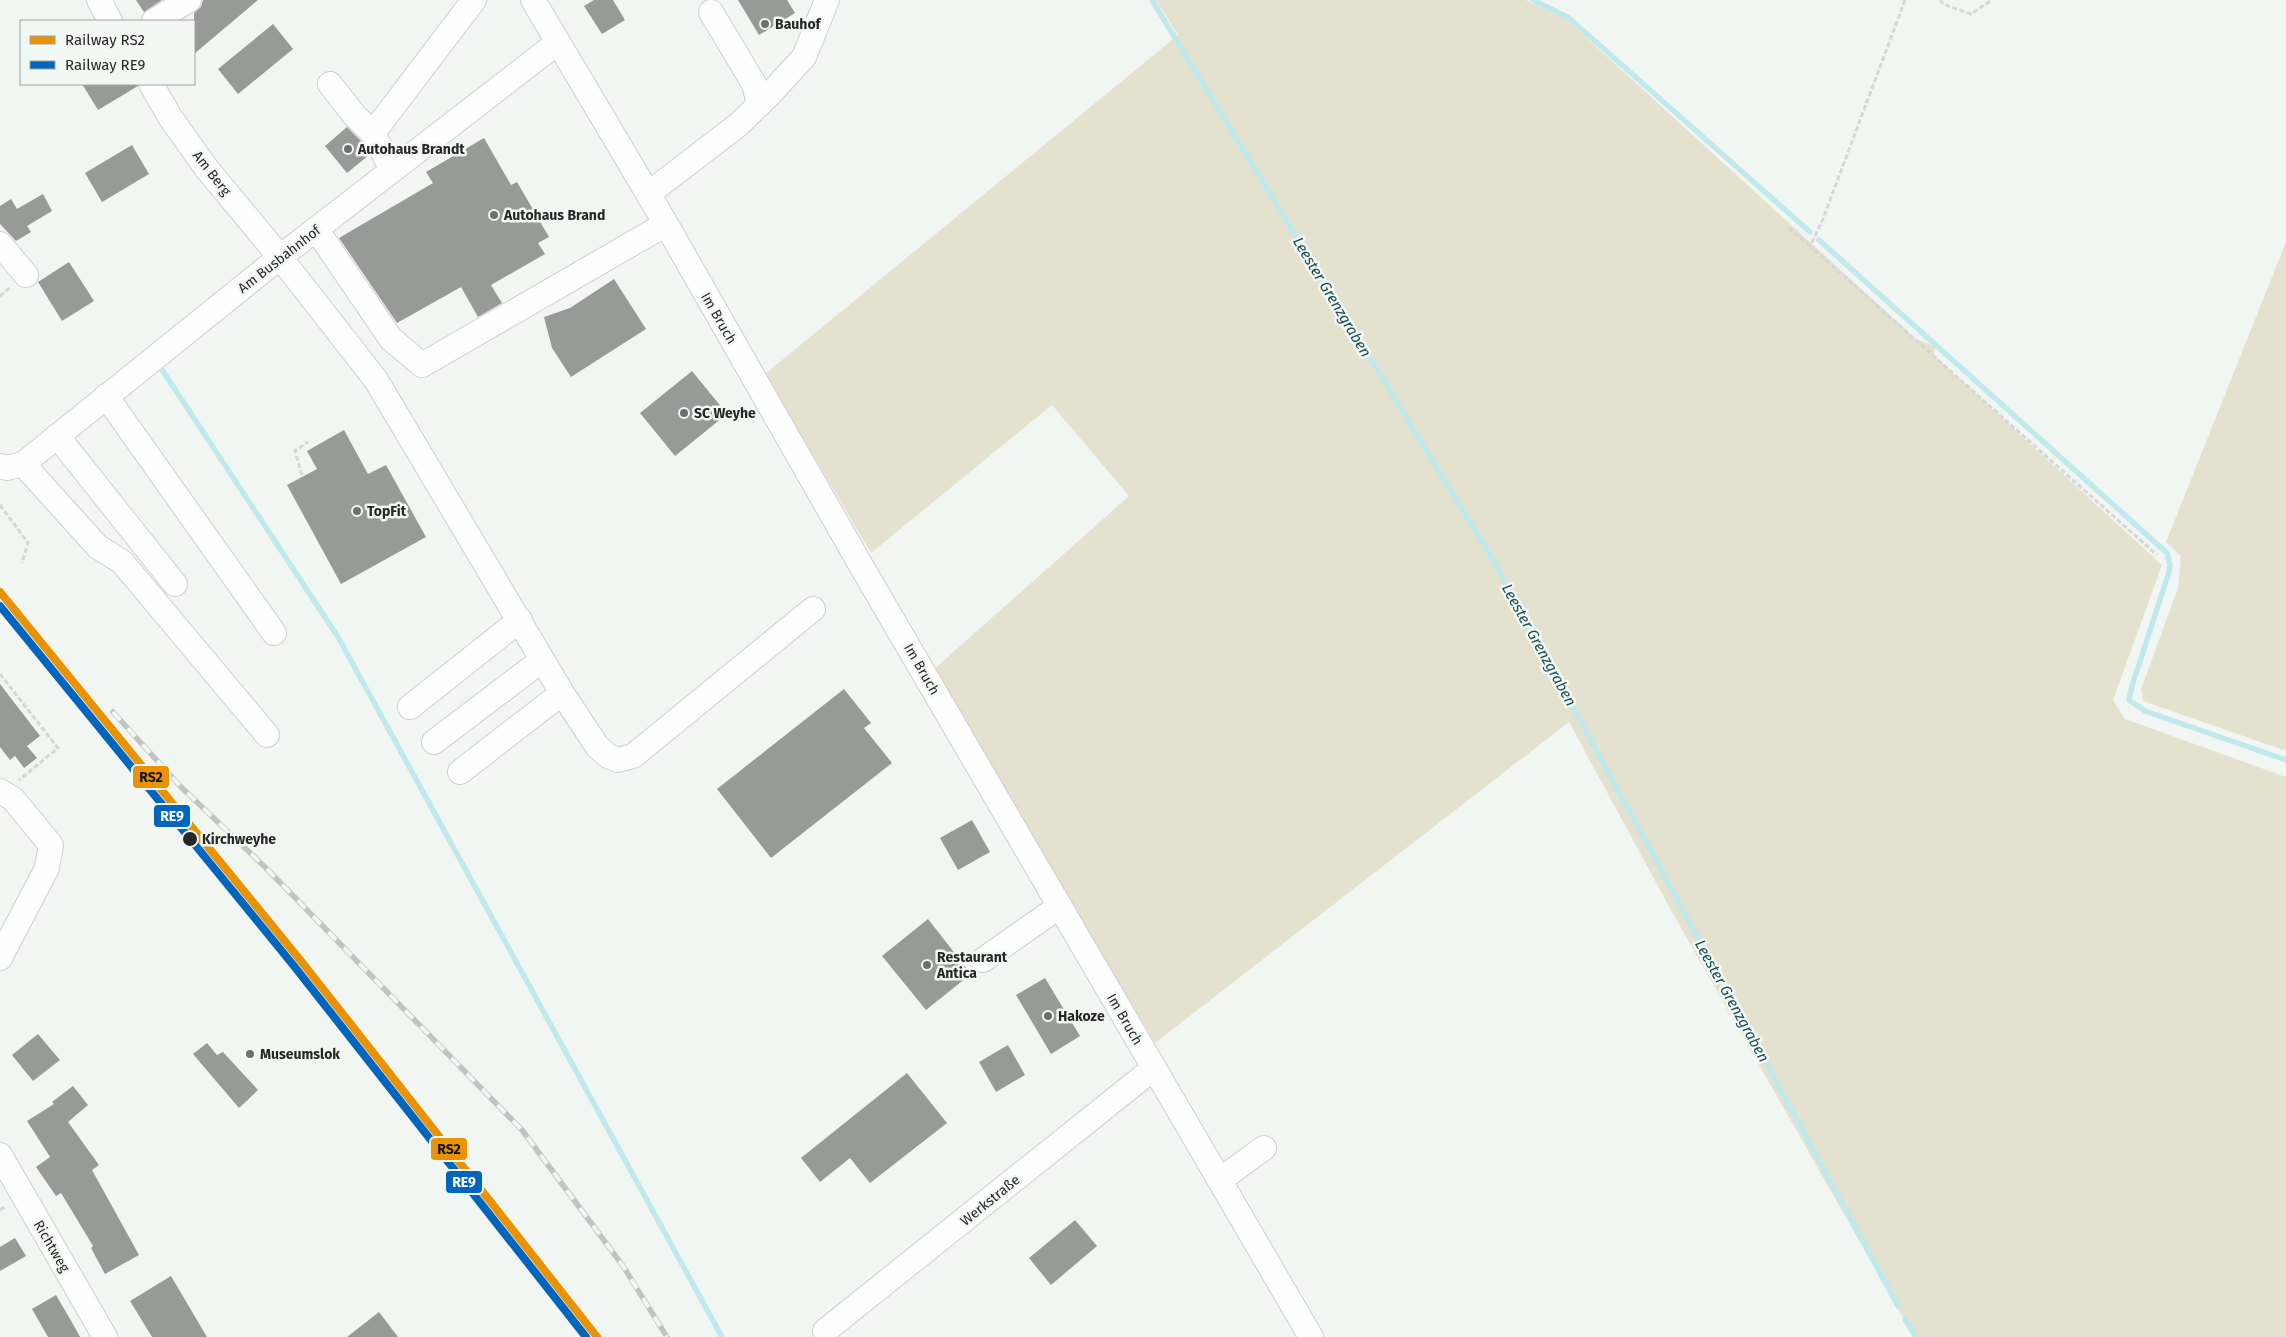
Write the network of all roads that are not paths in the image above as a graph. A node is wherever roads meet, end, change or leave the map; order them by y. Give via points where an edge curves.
1 (99, 0) edge
2 (189, 0) edge
3 (474, 0) edge
4 (533, 0) edge
5 (827, 0) edge
6 (711, 12) dead end
7 (109, 20) edge
8 (156, 20) edge
9 (557, 43) junction
10 (330, 84) dead end
11 (152, 85) edge
12 (759, 105) junction
13 (373, 134) junction
14 (392, 170) junction
15 (648, 194) junction
16 (666, 224) junction
17 (316, 229) junction
18 (0, 244) edge
19 (280, 257) junction
20 (26, 275) dead end
21 (106, 396) junction
22 (57, 436) junction
23 (11, 465) edge
24 (175, 584) dead end
25 (813, 609) dead end
26 (520, 620) junction
27 (274, 633) dead end
28 (542, 660) junction
29 (562, 693) junction
30 (410, 708) dead end
31 (267, 735) dead end
32 (434, 742) dead end
33 (460, 772) dead end
34 (9, 786) edge
35 (1060, 906) junction
36 (0, 958) edge
37 (983, 960) dead end
38 (1154, 1068) junction
39 (1264, 1148) dead end
40 (2, 1162) edge
41 (1220, 1180) junction
42 (825, 1331) dead end
43 (105, 1337) edge
44 (1311, 1337) edge

1 - 7 street
2 - 8 street
3 - 13 street
4 - 9 street, Im Bruch
5 - 12 street via 804,57
6 - 12 street via 754,84
9 - 14 street, Am Busbahnhof
9 - 15 street, Im Bruch
10 - 13 street
11 - 19 street, Am Berg via 207,169
12 - 15 street
13 - 14 street
14 - 17 street, Am Busbahnhof
15 - 16 street, Im Bruch
16 - 17 street via 422,365 391,339
16 - 35 street, Im Bruch
17 - 19 street, Am Busbahnhof
18 - 20 street
19 - 21 street, Am Busbahnhof
19 - 26 street, Am Berg via 376,380
21 - 22 street, Am Busbahnhof
21 - 27 street
22 - 23 street, Am Busbahnhof
22 - 24 street
23 - 31 street via 98,547 122,562
25 - 29 street, Am Berg via 633,756 618,760 608,756 597,746
26 - 28 street, Am Berg
26 - 30 street
28 - 29 street, Am Berg
28 - 32 street
29 - 33 street
34 - 36 street via 13,799 51,845 47,868
35 - 37 street
35 - 38 street, Im Bruch
38 - 41 street, Im Bruch
38 - 42 street, Werkstraße
39 - 41 street
40 - 43 street, Richtweg
41 - 44 street, Im Bruch

